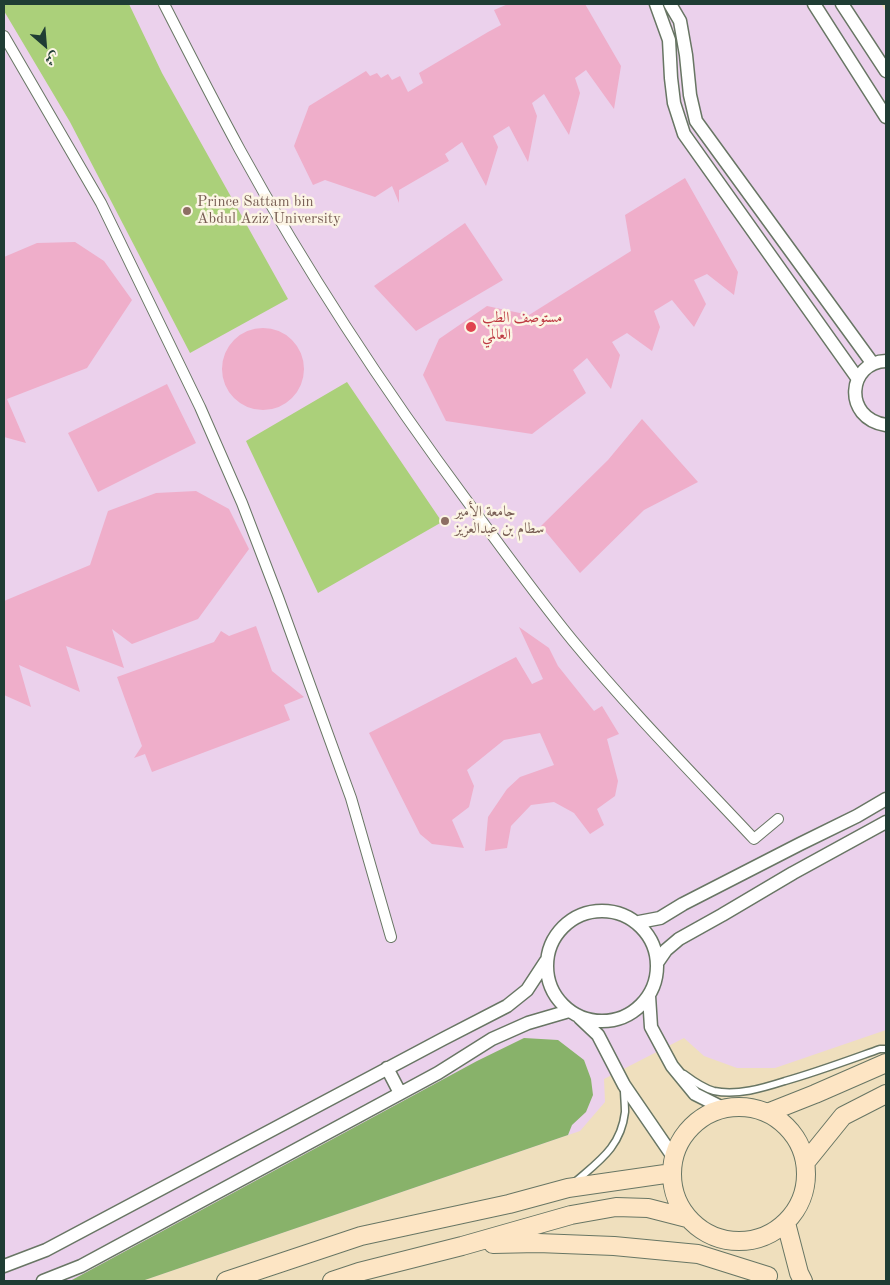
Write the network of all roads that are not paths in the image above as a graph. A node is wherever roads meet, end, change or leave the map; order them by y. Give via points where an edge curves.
1 (164, 4) edge
2 (656, 4) edge
3 (670, 4) edge
4 (814, 4) edge
5 (842, 4) edge
6 (4, 36) edge
7 (886, 71) edge
8 (886, 117) edge
9 (886, 361) edge
10 (873, 364) junction
11 (858, 379) junction
12 (886, 425) edge
13 (886, 799) edge
14 (857, 816) junction
15 (778, 819) dead end
16 (886, 822) edge
17 (865, 834) junction
18 (639, 922) junction
19 (391, 937) dead end
20 (546, 961) junction
21 (658, 963) junction
22 (649, 996) junction
23 (574, 1014) junction
24 (886, 1049) edge
25 (886, 1063) edge
26 (672, 1066) junction
27 (387, 1068) junction
28 (624, 1085) junction
29 (400, 1093) junction
30 (886, 1094) edge
31 (725, 1109) junction
32 (767, 1113) junction
33 (805, 1163) junction
34 (673, 1166) junction
35 (568, 1188) junction
36 (687, 1218) junction
37 (786, 1222) junction
38 (724, 1240) junction
39 (462, 1246) junction
40 (4, 1266) edge
41 (769, 1278) edge
42 (43, 1281) edge
43 (226, 1281) edge
44 (332, 1281) edge
45 (803, 1281) edge

1 - 15 street via 241,150 333,306 425,444 522,577 621,696 754,840
2 - 11 street via 669,40 674,103 684,134
3 - 10 street via 680,21 696,122
4 - 8 street
5 - 7 street
6 - 19 street via 101,203 196,398 242,503 351,798
9 - 10 street
10 - 11 street
11 - 12 street via 855,390 860,410 876,424
13 - 14 street
14 - 17 street
14 - 18 street via 660,918
16 - 17 street
17 - 21 street via 679,939 666,950
18 - 20 street via 603,910 586,913 559,931 550,945
18 - 21 street via 654,946
20 - 23 street via 548,980 556,997
20 - 27 street via 527,990 506,1006
21 - 22 street via 656,980
22 - 23 street via 636,1010 618,1019 599,1022
22 - 26 street via 651,1027
23 - 28 street via 598,1035
23 - 29 street via 528,1023 492,1039
24 - 26 lane via 805,1076 733,1092 713,1090
25 - 32 main road
26 - 31 street via 695,1094
27 - 29 street
27 - 40 street via 46,1250
28 - 34 street
28 - 35 lane via 624,1112 619,1136 608,1152
29 - 42 street via 81,1266
30 - 33 main road via 843,1116
31 - 32 main road via 746,1108
31 - 34 main road via 707,1115 692,1126 681,1141
32 - 33 main road via 785,1125 798,1142
33 - 37 main road via 806,1184 799,1205
34 - 35 main road
34 - 36 main road via 676,1200
35 - 43 main road via 361,1236
36 - 38 main road via 704,1232
36 - 39 main road via 648,1208 616,1207 571,1215
37 - 38 main road via 768,1235 746,1241
37 - 45 main road
38 - 41 main road
39 - 41 main road via 538,1243 698,1254
39 - 44 main road

